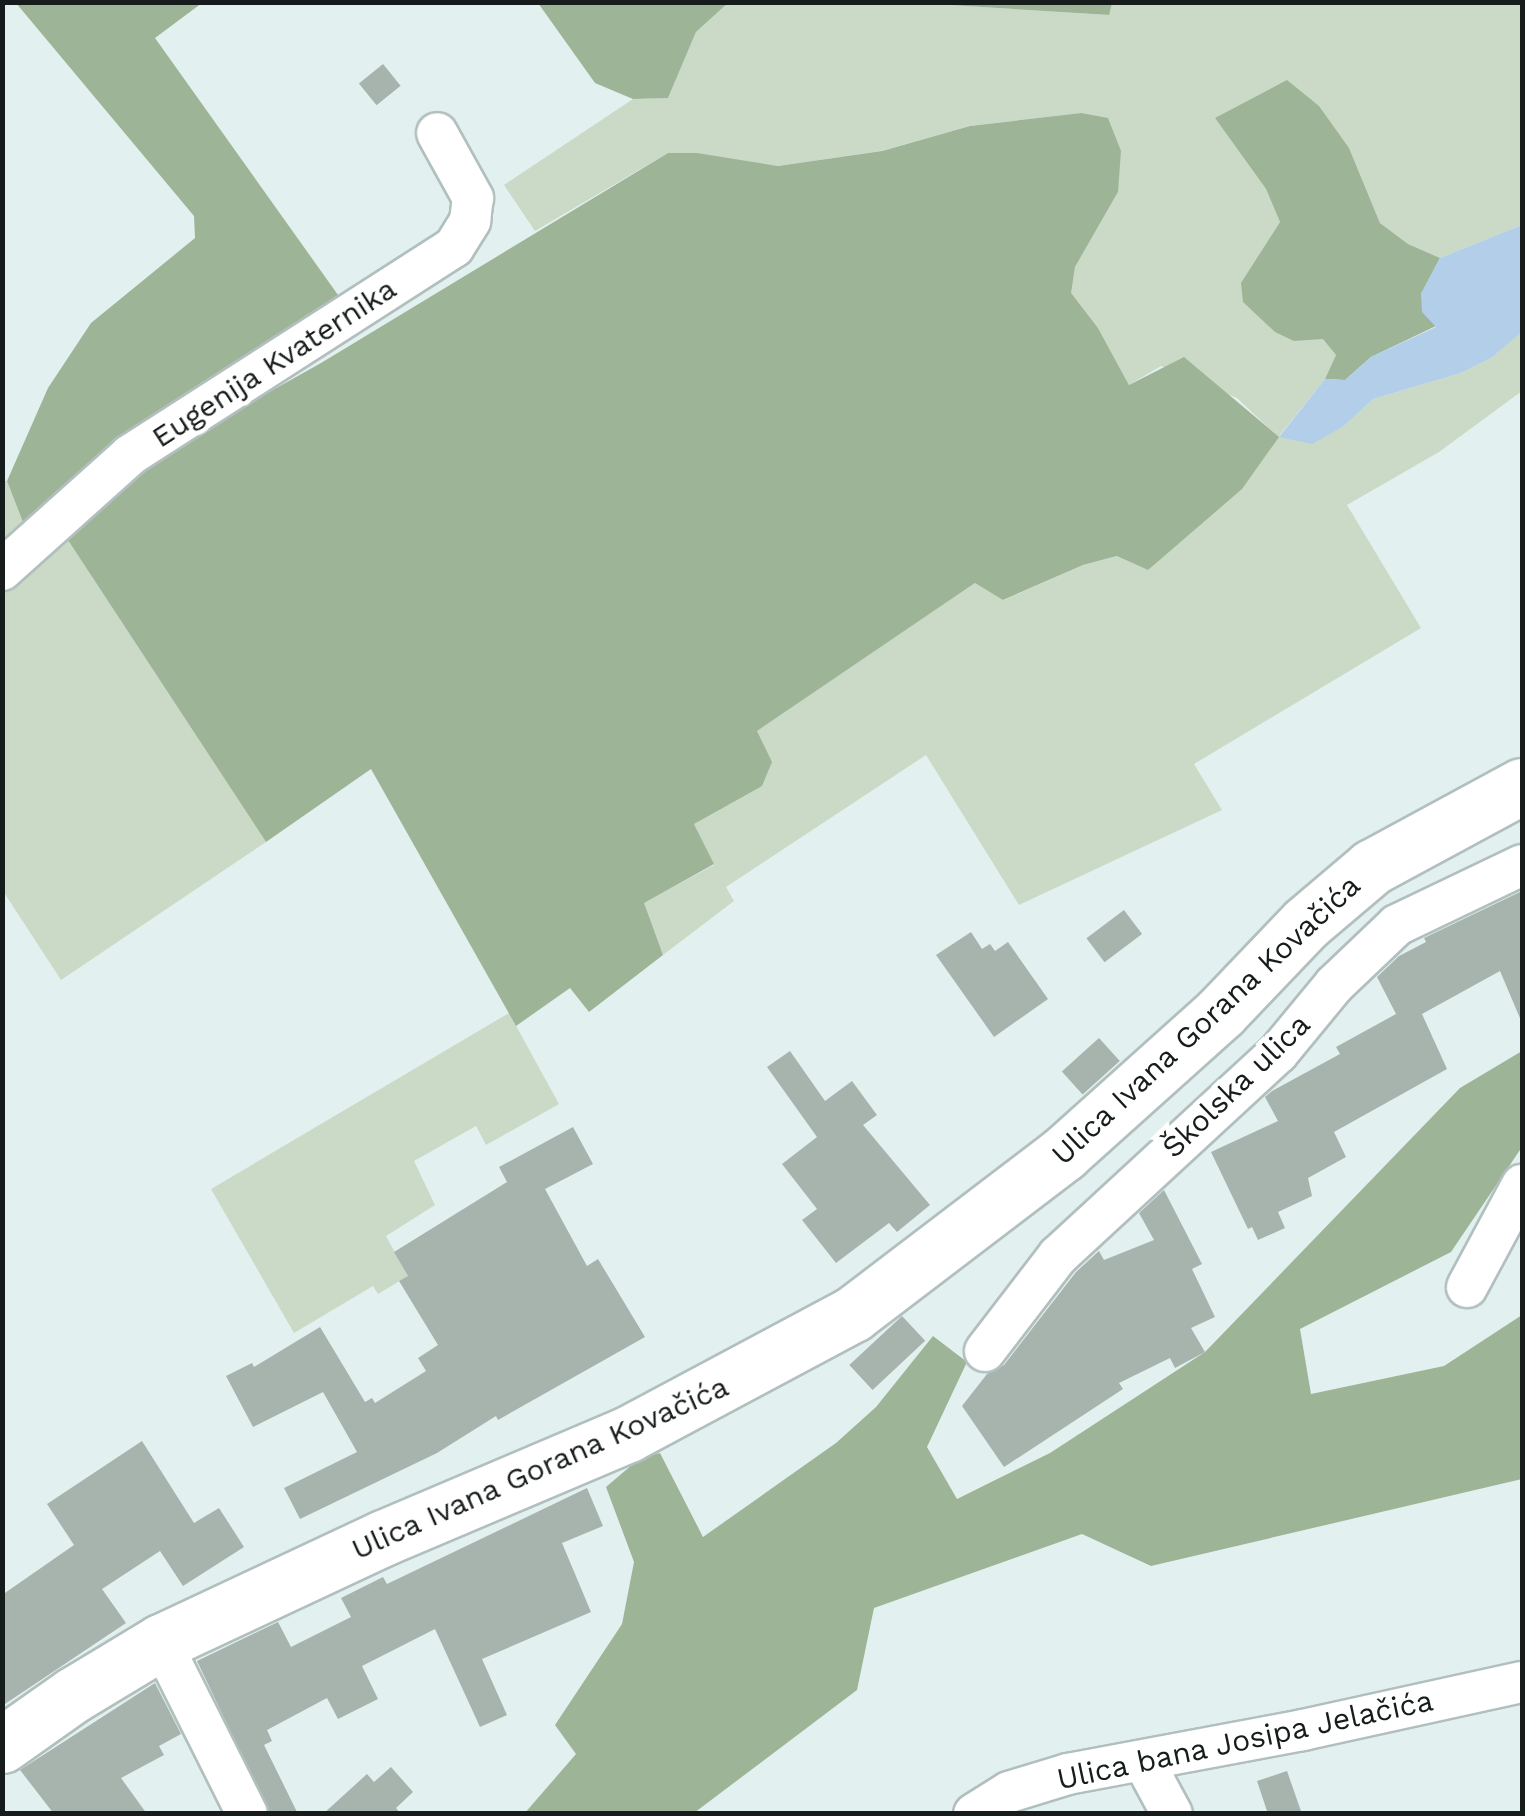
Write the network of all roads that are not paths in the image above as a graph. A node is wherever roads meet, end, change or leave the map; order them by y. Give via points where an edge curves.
1 (437, 133) dead end
2 (2, 570) edge
3 (1522, 786) edge
4 (1522, 865) edge
5 (1522, 1185) edge
6 (1467, 1287) dead end
7 (984, 1351) dead end
8 (161, 1642) junction
9 (1522, 1682) edge
10 (2, 1745) edge
11 (1144, 1762) junction
12 (247, 1814) edge
13 (974, 1814) edge
14 (1172, 1814) edge

1 - 2 street, Eugenija Kvaternika via 473,198 470,221 454,246 130,455
3 - 8 main road, Ulica Ivana Gorana Kovačića via 1372,868 1064,1153 853,1314 628,1434
4 - 7 street, Školska ulica via 1397,925 1278,1053 1058,1256
5 - 6 street
8 - 10 main road, Ulica Ivana Gorana Kovačića
8 - 12 street
9 - 11 street, Ulica bana Josipa Jelačića
11 - 13 street, Ulica bana Josipa Jelačića via 1068,1774 1010,1792
11 - 14 street

